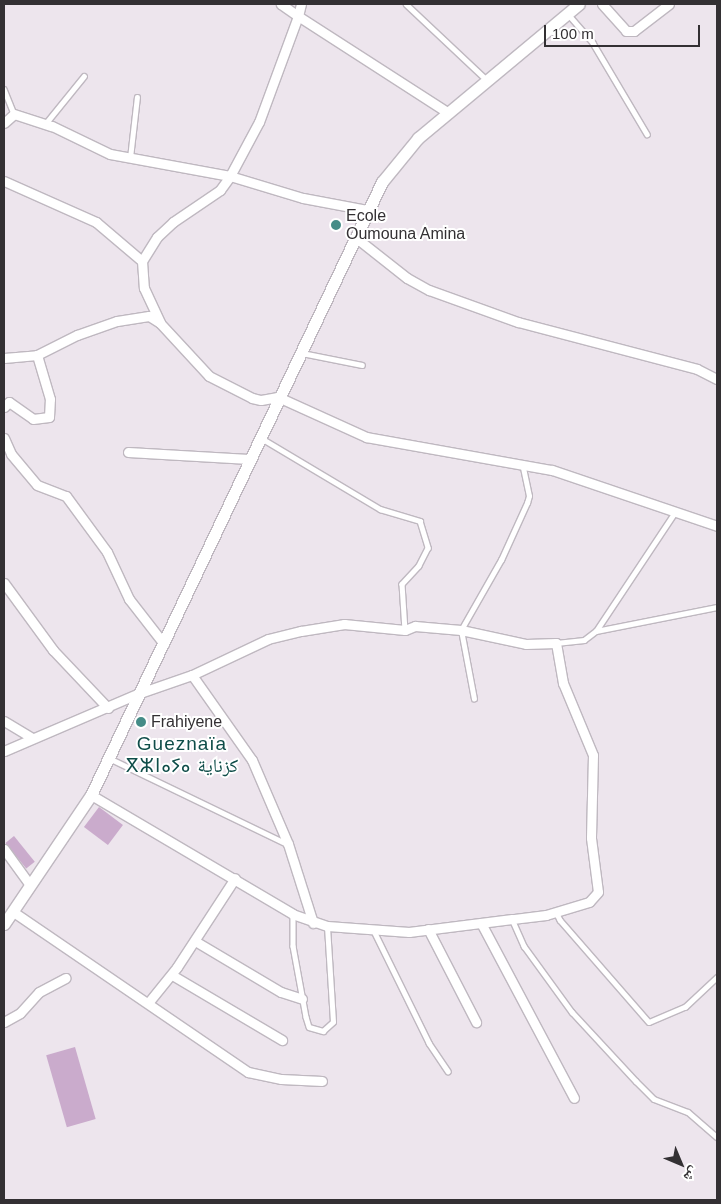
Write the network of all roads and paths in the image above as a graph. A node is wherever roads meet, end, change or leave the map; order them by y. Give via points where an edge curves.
1 (281, 4) edge
2 (301, 4) edge
3 (406, 4) edge
4 (579, 4) edge
5 (602, 4) edge
6 (669, 4) edge
7 (567, 13) junction
8 (298, 16) junction
9 (84, 76) dead end
10 (486, 79) junction
11 (4, 89) edge
12 (137, 97) dead end
13 (447, 112) junction
14 (14, 114) junction
15 (4, 123) edge
16 (45, 124) junction
17 (647, 134) dead end
18 (130, 158) junction
19 (230, 176) junction
20 (4, 181) edge
21 (367, 210) junction
22 (355, 237) junction
23 (142, 261) junction
24 (160, 323) junction
25 (299, 353) junction
26 (37, 355) junction
27 (4, 358) edge
28 (362, 365) dead end
29 (717, 379) edge
30 (278, 397) junction
31 (4, 406) edge
32 (4, 438) edge
33 (261, 438) junction
34 (128, 452) dead end
35 (249, 459) junction
36 (522, 464) junction
37 (675, 512) junction
38 (717, 526) edge
39 (4, 583) edge
40 (717, 607) edge
41 (405, 630) junction
42 (461, 630) junction
43 (596, 631) junction
44 (556, 643) junction
45 (164, 644) junction
46 (192, 675) junction
47 (137, 694) junction
48 (474, 699) dead end
49 (108, 708) junction
50 (4, 721) edge
51 (32, 738) junction
52 (4, 750) edge
53 (109, 758) junction
54 (91, 795) junction
55 (288, 844) junction
56 (4, 850) edge
57 (234, 878) junction
58 (30, 885) junction
59 (12, 911) junction
60 (556, 912) junction
61 (293, 914) junction
62 (512, 919) junction
63 (313, 922) junction
64 (481, 923) junction
65 (4, 924) edge
66 (327, 926) junction
67 (374, 929) junction
68 (428, 929) junction
69 (195, 941) junction
70 (172, 975) junction
71 (717, 977) edge
72 (65, 978) dead end
73 (302, 999) junction
74 (148, 1004) junction
75 (4, 1022) edge
76 (476, 1022) dead end
77 (282, 1040) dead end
78 (448, 1071) dead end
79 (322, 1081) dead end
80 (574, 1098) dead end
81 (717, 1137) edge

1 - 8 street
2 - 8 street
3 - 10 lane
4 - 7 street
5 - 6 street via 626,31 634,31
7 - 10 street
7 - 17 lane via 593,43
8 - 13 street
8 - 19 street via 258,122
9 - 16 lane
10 - 13 street
11 - 14 lane
12 - 18 lane
13 - 21 street via 396,163
14 - 15 street
14 - 16 street
16 - 18 street via 94,148
18 - 19 street
19 - 21 street via 303,198
19 - 23 street via 220,190 168,227
20 - 23 street via 96,222
21 - 22 street
22 - 25 street
22 - 29 street via 407,278 429,290 518,322 697,369
23 - 24 street via 144,288
24 - 26 street via 149,316 117,321 77,335
24 - 30 street via 209,376 252,398
25 - 28 lane
25 - 30 street
26 - 27 street
26 - 31 street via 50,399 49,417 33,419 9,402
30 - 33 street
30 - 36 street via 366,437
32 - 45 street via 11,454 37,485 66,496 82,523 107,552 129,599
33 - 35 street
33 - 41 lane via 380,509 420,521 428,548 419,566 402,584
34 - 35 street
35 - 45 street
36 - 37 street via 552,470
36 - 42 lane via 529,496 527,503
37 - 38 street
37 - 43 lane
39 - 49 street via 53,650
40 - 43 lane
41 - 42 street via 415,626
41 - 46 street via 344,624 301,631 268,639
42 - 44 street via 526,644
42 - 48 lane
43 - 44 lane via 584,640
44 - 60 street via 564,683 593,754 590,838 598,892 589,902
45 - 47 street
46 - 47 street
46 - 55 street via 252,760
47 - 49 street
47 - 53 street
49 - 51 street
50 - 51 street
51 - 52 street
53 - 54 street
53 - 55 lane
54 - 57 street
54 - 58 street
55 - 63 street
56 - 58 street
57 - 61 street
57 - 69 street
58 - 59 street
59 - 65 street
59 - 74 street
60 - 62 street
60 - 71 lane via 649,1022 685,1007
61 - 63 street
61 - 73 lane via 292,946
62 - 64 street
62 - 81 lane via 524,946 572,1012 629,1074 654,1099 688,1112
63 - 66 street
64 - 68 street
64 - 80 street
66 - 67 street
66 - 73 lane via 333,1022 329,1028 309,1027
67 - 68 street
67 - 78 lane via 429,1044
68 - 76 street
69 - 70 street
69 - 73 street via 281,992
70 - 74 street
70 - 77 street
72 - 75 street via 39,992 20,1013
74 - 79 street via 248,1072

